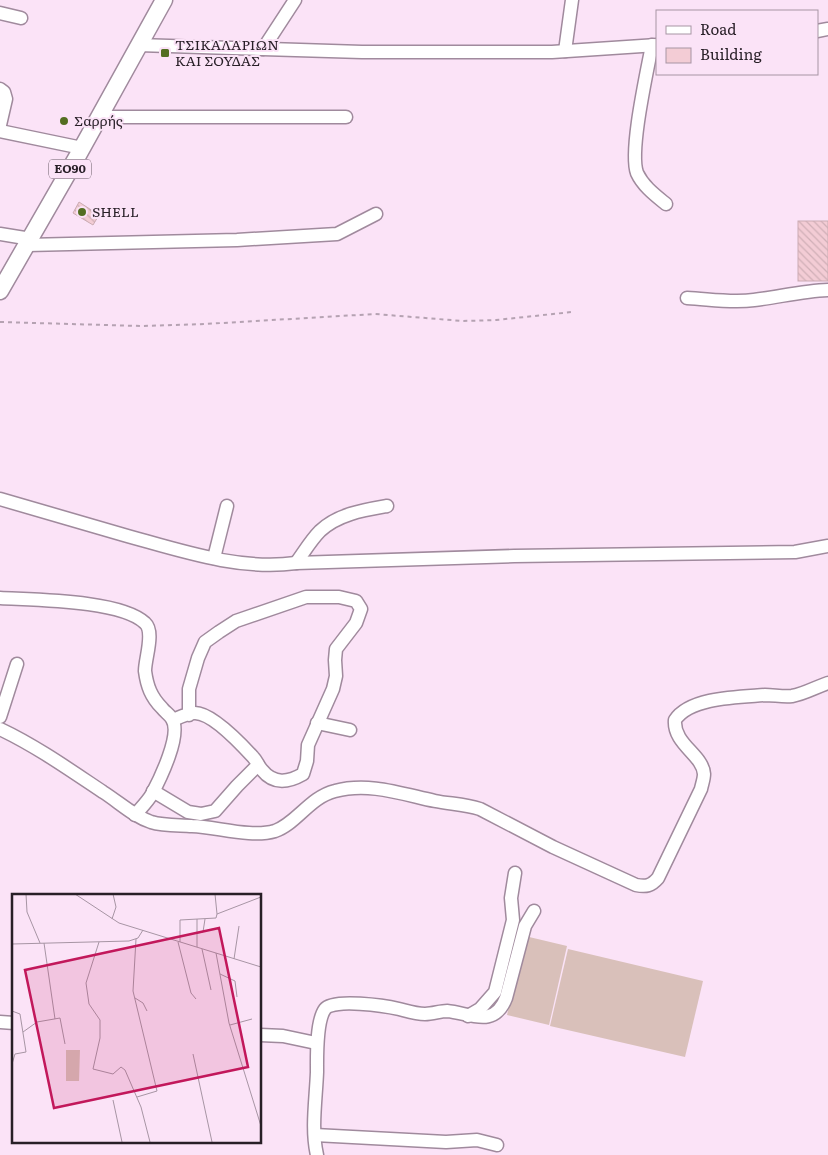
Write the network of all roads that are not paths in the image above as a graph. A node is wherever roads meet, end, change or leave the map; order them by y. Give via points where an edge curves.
1 (164, 0) edge
2 (295, 0) edge
3 (572, 0) edge
4 (0, 14) edge
5 (21, 18) dead end
6 (138, 45) junction
7 (654, 45) edge
8 (263, 49) junction
9 (565, 51) junction
10 (0, 89) edge
11 (98, 117) junction
12 (346, 117) dead end
13 (0, 125) edge
14 (0, 131) edge
15 (82, 148) junction
16 (666, 204) dead end
17 (376, 214) dead end
18 (0, 234) edge
19 (29, 242) junction
20 (828, 290) edge
21 (0, 291) edge
22 (687, 298) dead end
23 (0, 499) edge
24 (227, 506) dead end
25 (387, 506) dead end
26 (828, 546) edge
27 (214, 558) junction
28 (296, 562) junction
29 (0, 598) edge
30 (17, 664) dead end
31 (828, 682) edge
32 (189, 715) junction
33 (0, 717) edge
34 (173, 720) junction
35 (317, 723) junction
36 (0, 729) edge
37 (350, 730) dead end
38 (258, 765) junction
39 (154, 791) junction
40 (135, 815) junction
41 (515, 873) dead end
42 (534, 911) dead end
43 (472, 1016) junction
44 (261, 1035) edge
45 (316, 1043) junction
46 (315, 1134) junction
47 (497, 1145) dead end
48 (317, 1155) edge

1 - 6 main road, ΕΟ90
2 - 8 street
3 - 9 street
4 - 5 street
6 - 8 street
6 - 11 main road, ΕΟ90
7 - 9 street
7 - 16 street via 635,150 637,171 644,184
8 - 9 street
10 - 13 street via 6,99
11 - 12 street
11 - 15 main road, ΕΟ90
14 - 15 street
15 - 19 main road, ΕΟ90
17 - 19 street via 336,234 237,240
18 - 19 street
19 - 21 main road, ΕΟ90
20 - 22 street via 753,300
23 - 27 street
24 - 27 street
25 - 28 street via 334,520 320,531
26 - 28 street via 795,552
27 - 28 street via 251,564
29 - 34 street via 88,604 120,611 144,623 149,629 145,669 148,687 153,699
30 - 33 street
31 - 40 street via 791,696 765,695 702,702 678,715 674,720 676,734 703,768 703,780 658,878 648,886 636,886 480,809 386,790 356,788 332,792 275,831 241,832 163,824
32 - 34 street
32 - 35 street via 189,689 198,658 205,642 219,632 236,621 306,597 356,600 361,610 356,623 336,649 333,689
32 - 38 street via 208,716
34 - 39 street via 176,731
35 - 37 street
35 - 38 street via 308,745 303,774 284,782 270,778
36 - 40 street via 59,762
38 - 39 street via 216,811 188,812
39 - 40 street
41 - 43 street via 511,898 513,920 496,992
42 - 43 street via 525,926 504,1005 493,1014
43 - 45 street via 450,1011 426,1014 328,1005 322,1014
44 - 45 street
45 - 46 street
46 - 47 street via 446,1142 478,1140
46 - 48 street

